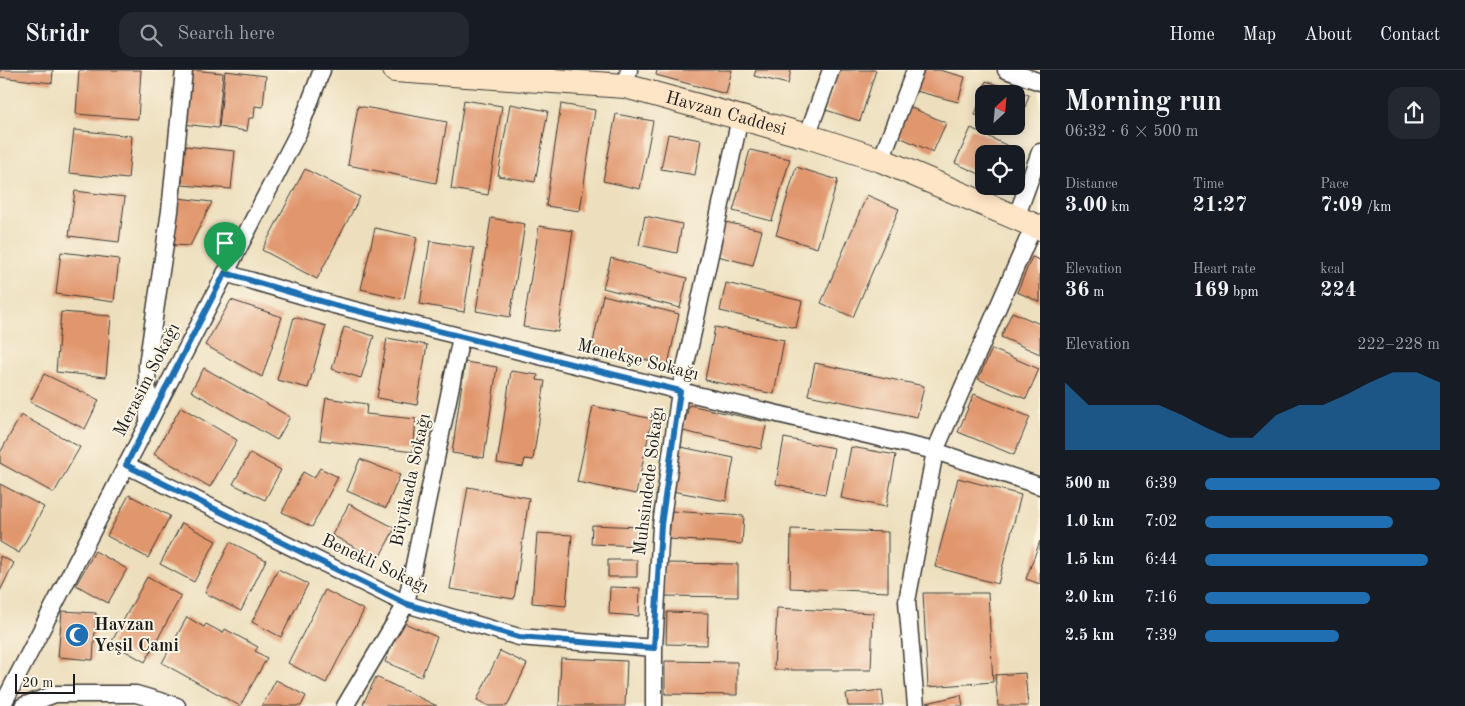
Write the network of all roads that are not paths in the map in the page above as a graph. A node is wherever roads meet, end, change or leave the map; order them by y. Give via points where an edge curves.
1 (184, 70) edge
2 (322, 70) edge
3 (395, 70) edge
4 (831, 70) edge
5 (915, 70) edge
6 (1006, 70) edge
7 (627, 78) edge
8 (1040, 82) edge
9 (740, 118) junction
10 (807, 136) junction
11 (1040, 152) edge
12 (881, 160) junction
13 (1030, 224) edge
14 (225, 273) junction
15 (461, 337) junction
16 (680, 391) junction
17 (148, 423) junction
18 (935, 451) junction
19 (126, 465) junction
20 (1040, 486) edge
21 (406, 604) junction
22 (654, 648) junction
23 (145, 701) edge
24 (2, 706) edge
25 (23, 706) edge
26 (177, 706) edge
27 (345, 706) edge
28 (654, 706) edge
29 (916, 706) edge

1 - 17 street via 170,211 147,365
2 - 14 street, Merasim Sokağı via 298,133
3 - 7 street, Havzan Caddesi
4 - 10 street
5 - 12 street
6 - 8 street
7 - 9 street, Havzan Caddesi
9 - 10 street, Havzan Caddesi
9 - 16 street, Muhsindede Sokağı
10 - 12 street, Havzan Caddesi
11 - 13 street
12 - 13 street, Havzan Caddesi
13 - 18 street
14 - 15 street, Menekşe Sokağı
14 - 17 street, Merasim Sokağı
15 - 16 street, Menekşe Sokağı
15 - 21 street, Büyükada Sokağı
16 - 18 street, Menekşe Sokağı
16 - 22 street, Muhsindede Sokağı via 661,525
17 - 19 street, Merasim Sokağı
18 - 20 street, Menekşe Sokağı
18 - 29 street via 907,601
19 - 21 street, Benekli Sokağı
19 - 24 street, Merasim Sokağı
21 - 22 street, Benekli Sokağı via 519,637
21 - 27 street, Büyükada Sokağı
22 - 28 street, Muhsindede Sokağı
23 - 25 street via 136,694 55,694
23 - 26 street

